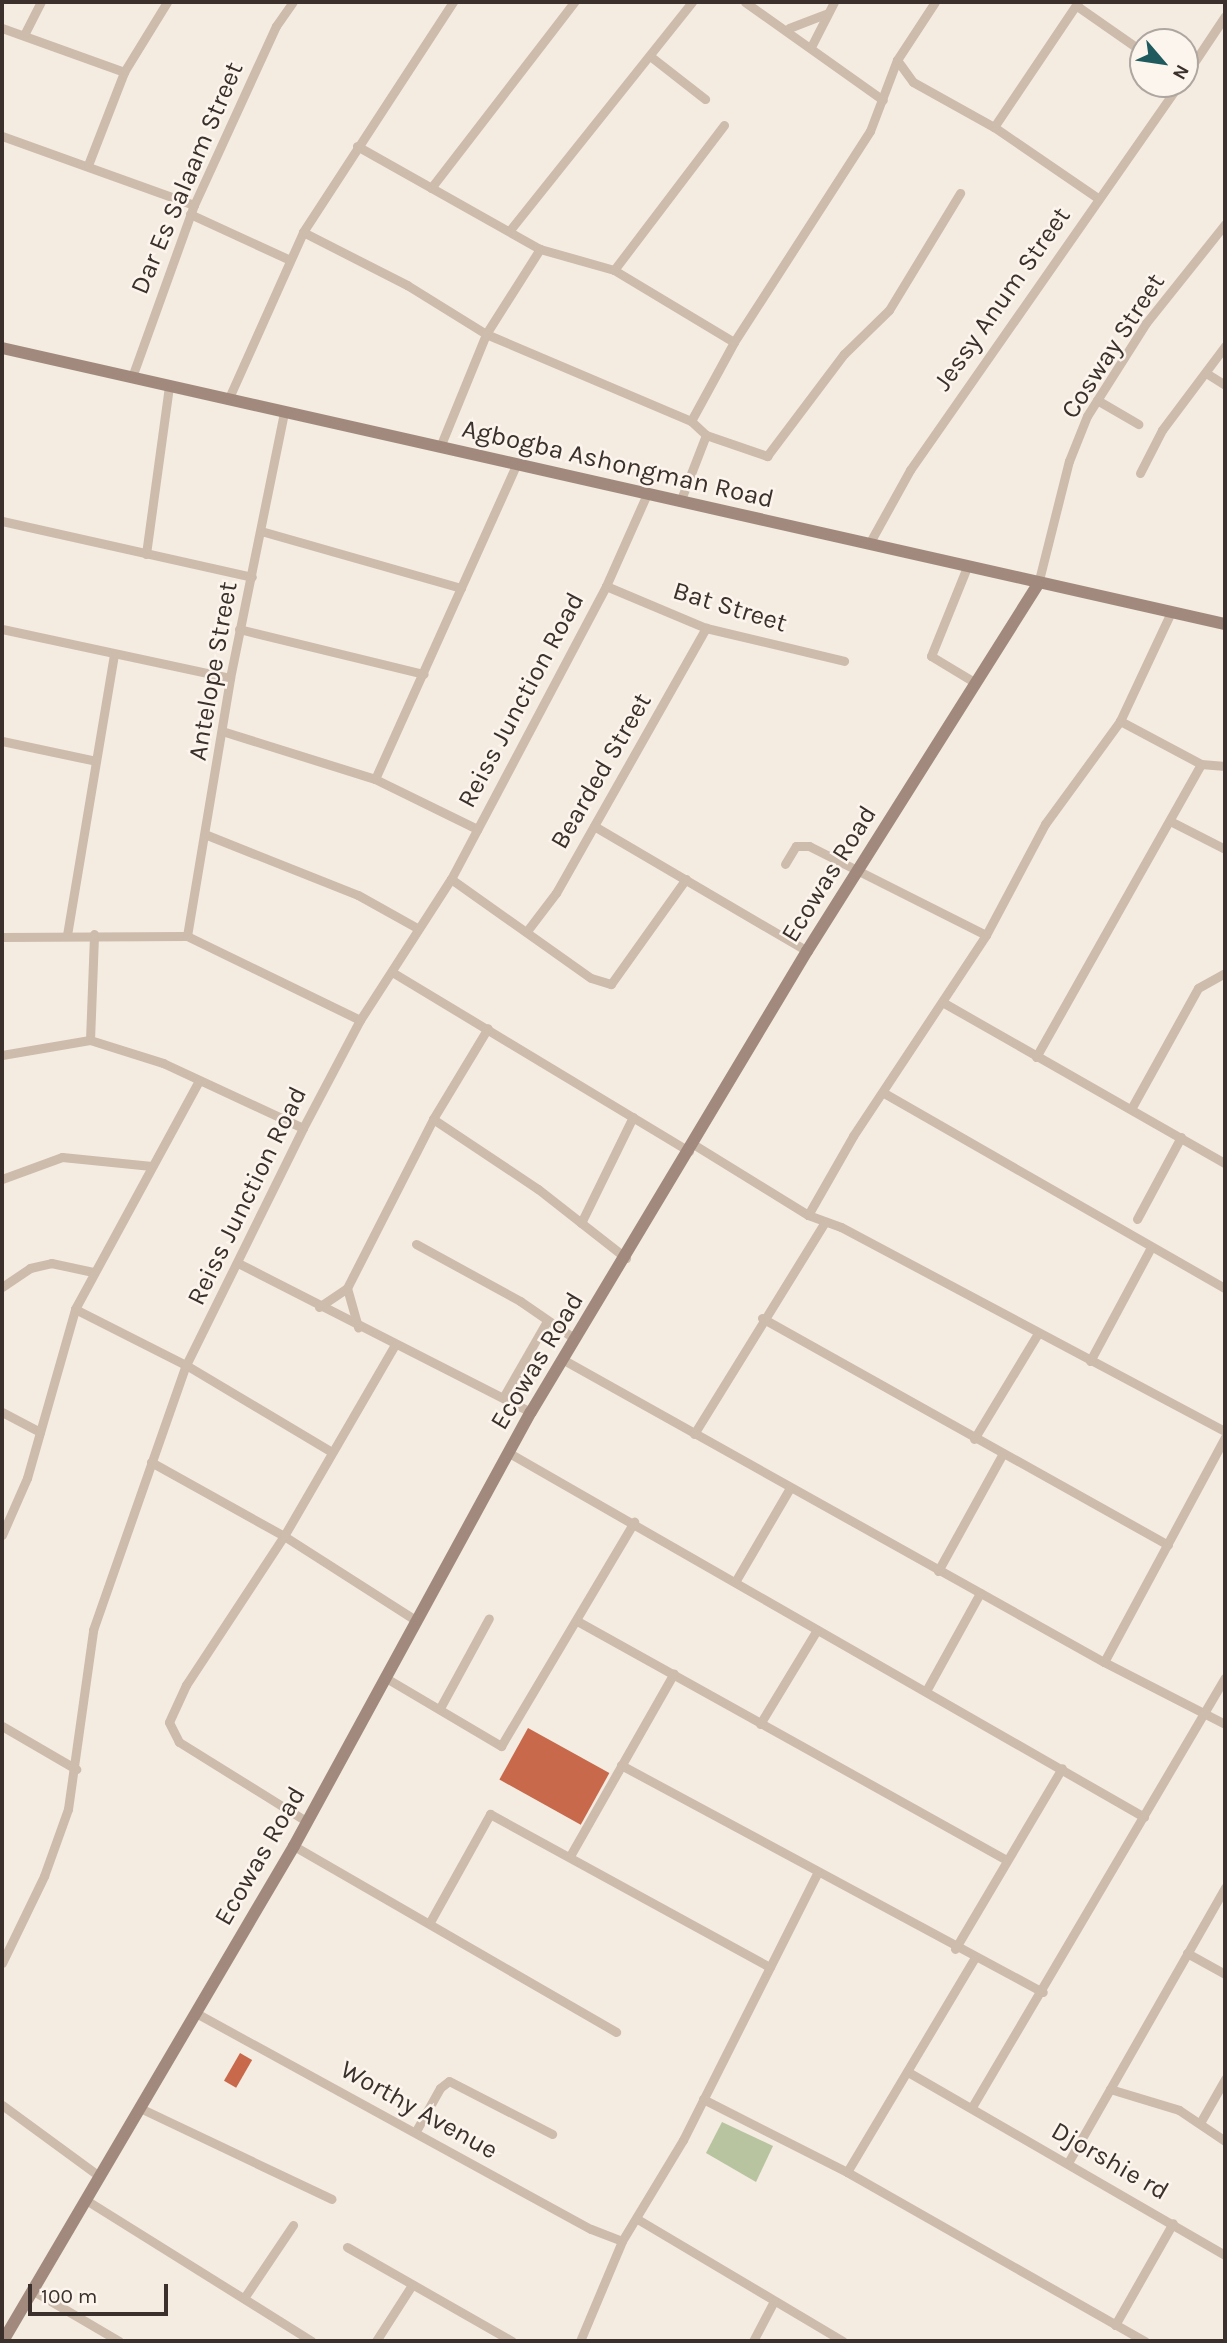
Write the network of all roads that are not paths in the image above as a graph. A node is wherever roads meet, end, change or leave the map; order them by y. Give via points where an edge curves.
1 (41, 2) edge
2 (167, 2) edge
3 (293, 2) edge
4 (453, 2) edge
5 (574, 2) edge
6 (692, 2) edge
7 (745, 2) edge
8 (834, 2) edge
9 (935, 2) edge
10 (1077, 4) edge
11 (826, 14) junction
12 (1225, 16) edge
13 (2, 28) edge
14 (789, 28) junction
15 (25, 33) junction
16 (1129, 42) edge
17 (812, 45) junction
18 (1199, 55) edge
19 (650, 56) junction
20 (897, 60) junction
21 (124, 72) junction
22 (913, 82) junction
23 (889, 84) junction
24 (1170, 98) edge
25 (705, 99) dead end
26 (883, 100) junction
27 (724, 125) dead end
28 (994, 127) junction
29 (2, 136) edge
30 (357, 146) junction
31 (88, 165) junction
32 (431, 188) junction
33 (960, 193) dead end
34 (1098, 199) junction
35 (192, 210) junction
36 (1225, 224) edge
37 (510, 230) junction
38 (303, 232) junction
39 (540, 249) junction
40 (288, 259) junction
41 (614, 270) junction
42 (486, 334) junction
43 (734, 342) junction
44 (1225, 346) edge
45 (2, 348) edge
46 (1206, 373) junction
47 (132, 377) junction
48 (1225, 385) edge
49 (169, 387) junction
50 (228, 400) junction
51 (1097, 400) junction
52 (284, 413) junction
53 (691, 421) junction
54 (1138, 424) dead end
55 (706, 435) junction
56 (440, 447) junction
57 (516, 465) junction
58 (1140, 473) dead end
59 (647, 494) junction
60 (680, 502) junction
61 (2, 521) edge
62 (261, 531) junction
63 (869, 544) junction
64 (146, 554) junction
65 (967, 567) junction
66 (251, 577) junction
67 (1038, 584) junction
68 (606, 586) junction
69 (461, 588) junction
70 (1171, 612) junction
71 (1225, 622) edge
72 (706, 628) junction
73 (2, 629) edge
74 (239, 629) junction
75 (114, 655) junction
76 (844, 660) dead end
77 (424, 674) junction
78 (230, 678) junction
79 (976, 683) junction
80 (1120, 721) junction
81 (222, 731) junction
82 (2, 741) edge
83 (96, 761) junction
84 (1201, 764) junction
85 (1225, 766) edge
86 (375, 779) junction
87 (1172, 822) junction
88 (594, 826) junction
89 (477, 829) junction
90 (207, 835) junction
91 (1225, 849) edge
92 (785, 864) dead end
93 (858, 869) junction
94 (451, 879) junction
95 (686, 879) junction
96 (417, 928) junction
97 (527, 931) junction
98 (94, 934) junction
99 (67, 935) junction
100 (985, 935) junction
101 (187, 936) junction
102 (2, 937) edge
103 (807, 951) junction
104 (391, 972) junction
105 (1225, 973) edge
106 (943, 1003) junction
107 (360, 1020) junction
108 (488, 1028) junction
109 (90, 1040) junction
110 (2, 1055) edge
111 (1036, 1056) junction
112 (199, 1080) junction
113 (884, 1093) junction
114 (1130, 1109) junction
115 (633, 1117) junction
116 (433, 1119) junction
117 (303, 1128) junction
118 (1181, 1137) junction
119 (691, 1147) junction
120 (1225, 1163) edge
121 (152, 1166) junction
122 (2, 1180) edge
123 (808, 1215) junction
124 (1136, 1219) dead end
125 (825, 1222) junction
126 (581, 1223) junction
127 (416, 1244) dead end
128 (1152, 1247) junction
129 (626, 1258) junction
130 (238, 1263) junction
131 (93, 1272) junction
132 (2, 1287) edge
133 (347, 1288) junction
134 (1225, 1288) edge
135 (318, 1307) junction
136 (75, 1309) junction
137 (762, 1318) junction
138 (547, 1321) junction
139 (358, 1327) junction
140 (1037, 1335) junction
141 (575, 1339) junction
142 (394, 1346) junction
143 (562, 1359) junction
144 (1090, 1361) junction
145 (186, 1365) junction
146 (504, 1396) junction
147 (2, 1412) edge
148 (531, 1412) junction
149 (1225, 1431) edge
150 (40, 1432) junction
151 (694, 1434) junction
152 (1225, 1437) edge
153 (974, 1439) junction
154 (330, 1451) junction
155 (509, 1453) junction
156 (1002, 1455) junction
157 (151, 1462) junction
158 (790, 1488) junction
159 (634, 1522) junction
160 (2, 1535) edge
161 (284, 1536) junction
162 (1168, 1545) junction
163 (938, 1571) junction
164 (735, 1582) junction
165 (980, 1593) junction
166 (489, 1618) dead end
167 (417, 1621) junction
168 (579, 1622) junction
169 (817, 1630) junction
170 (1104, 1662) junction
171 (674, 1674) junction
172 (386, 1678) junction
173 (1225, 1678) edge
174 (926, 1691) junction
175 (440, 1708) junction
176 (1205, 1713) junction
177 (760, 1724) junction
178 (1225, 1724) edge
179 (2, 1726) edge
180 (621, 1765) junction
181 (1062, 1768) junction
182 (76, 1769) junction
183 (1144, 1817) junction
184 (306, 1821) junction
185 (294, 1846) junction
186 (569, 1856) junction
187 (1006, 1860) junction
188 (817, 1873) junction
189 (1225, 1887) edge
190 (430, 1922) junction
191 (956, 1949) junction
192 (1187, 1953) junction
193 (974, 1959) junction
194 (2, 1963) edge
195 (771, 1967) junction
196 (1225, 1974) edge
197 (1043, 1992) junction
198 (196, 2013) junction
199 (616, 2032) dead end
200 (908, 2072) junction
201 (1225, 2079) edge
202 (1110, 2089) junction
203 (703, 2099) junction
204 (2, 2105) edge
205 (972, 2107) junction
206 (140, 2108) junction
207 (1200, 2123) junction
208 (416, 2132) junction
209 (552, 2134) dead end
210 (1225, 2141) edge
211 (1069, 2161) junction
212 (847, 2172) junction
213 (99, 2176) junction
214 (332, 2199) dead end
215 (86, 2200) junction
216 (639, 2220) junction
217 (1173, 2223) junction
218 (293, 2225) dead end
219 (622, 2241) junction
220 (347, 2248) dead end
221 (1225, 2255) edge
222 (412, 2285) junction
223 (32, 2290) junction
224 (244, 2298) junction
225 (774, 2301) junction
226 (1115, 2325) junction
227 (3, 2341) edge
228 (119, 2341) edge
229 (312, 2341) edge
230 (376, 2341) edge
231 (512, 2341) edge
232 (580, 2341) edge
233 (753, 2341) edge
234 (843, 2341) edge
235 (1144, 2341) edge

1 - 15 street
2 - 21 street
3 - 35 street, Dar Es Salaam Street via 276,26
4 - 30 street
5 - 32 street
6 - 19 street
7 - 14 street
8 - 11 street
9 - 20 street
10 - 16 street
10 - 28 street
11 - 14 street
11 - 17 street
12 - 18 street
13 - 15 street
14 - 17 street
15 - 21 street
17 - 26 street
19 - 25 street
19 - 37 street
20 - 22 street
20 - 23 street
21 - 31 street
22 - 23 street
22 - 28 street
23 - 26 street
24 - 34 street, Jessy Anum Street
26 - 43 street via 844,174
27 - 41 street
28 - 34 street
29 - 31 street
30 - 32 street
30 - 38 street
31 - 35 street
32 - 37 street
33 - 55 street via 889,310 844,354 775,450 760,456
34 - 63 street, Jessy Anum Street via 909,470
35 - 40 street
35 - 47 street, Dar Es Salaam Street
36 - 51 street, Cosway Street via 1146,323
37 - 39 street
38 - 40 street
38 - 42 street via 407,285
39 - 41 street
39 - 42 street
40 - 50 street
41 - 43 street
42 - 53 street
42 - 56 street
43 - 53 street
44 - 46 street
45 - 47 street, Agbogba Ashongman Road
46 - 48 street
46 - 58 street via 1162,430
47 - 49 street, Agbogba Ashongman Road
49 - 50 street, Agbogba Ashongman Road
49 - 64 street
50 - 52 street, Agbogba Ashongman Road
51 - 54 street
51 - 67 street, Cosway Street via 1069,461
52 - 56 street, Agbogba Ashongman Road
52 - 62 street, Antelope Street
53 - 55 street
55 - 60 street
56 - 57 street, Agbogba Ashongman Road
57 - 59 street, Agbogba Ashongman Road
57 - 69 street
59 - 60 street, Agbogba Ashongman Road
59 - 68 street, Reiss Junction Road
60 - 63 street, Agbogba Ashongman Road
61 - 64 street
62 - 66 street, Antelope Street
62 - 69 street
63 - 65 street, Agbogba Ashongman Road
64 - 66 street
65 - 67 street, Agbogba Ashongman Road
65 - 79 street via 932,656
66 - 74 street, Antelope Street
67 - 70 street, Agbogba Ashongman Road
67 - 79 street, Ecowas Road
68 - 72 street, Bat Street
68 - 89 street, Reiss Junction Road
69 - 77 street
70 - 71 street, Agbogba Ashongman Road
70 - 80 street
72 - 76 street, Bat Street
72 - 88 street, Bearded Street
73 - 75 street
74 - 77 street
74 - 78 street, Antelope Street
75 - 78 street
75 - 83 street
77 - 86 street
78 - 81 street, Antelope Street
79 - 93 street, Ecowas Road
80 - 84 street
80 - 100 street via 1045,824
81 - 86 street
81 - 90 street, Antelope Street
82 - 83 street
83 - 99 street
84 - 85 street
84 - 87 street
86 - 89 street
87 - 91 street
87 - 111 street
88 - 95 street
88 - 97 street, Bearded Street
89 - 94 street, Reiss Junction Road
90 - 96 street via 358,895
90 - 101 street, Antelope Street
92 - 93 street via 801,844
93 - 100 street
93 - 103 street, Ecowas Road
94 - 96 street, Reiss Junction Road
94 - 97 street
95 - 97 street via 611,985 591,978
95 - 103 street
96 - 104 street, Reiss Junction Road
98 - 99 street
98 - 101 street
98 - 109 street
99 - 102 street
100 - 106 street
101 - 107 street
103 - 119 street, Ecowas Road
104 - 107 street, Reiss Junction Road
104 - 108 street
105 - 114 street via 1198,988
106 - 111 street
106 - 113 street
107 - 117 street, Reiss Junction Road
108 - 115 street
108 - 116 street
109 - 110 street
109 - 112 street
111 - 114 street
112 - 117 street
112 - 121 street
113 - 123 street
113 - 128 street
114 - 118 street
115 - 119 street
115 - 126 street
116 - 126 street
116 - 133 street
117 - 130 street, Reiss Junction Road
118 - 120 street
118 - 124 street
119 - 123 street
119 - 129 street, Ecowas Road
121 - 122 street via 62,1157
121 - 131 street
123 - 125 street
125 - 137 street
125 - 140 street
126 - 129 street
127 - 138 street
128 - 134 street
128 - 144 street
129 - 141 street, Ecowas Road
130 - 135 street
130 - 145 street, Reiss Junction Road
131 - 132 street via 51,1263 30,1268
131 - 136 street
133 - 135 street
133 - 139 street
135 - 139 street
136 - 145 street
136 - 150 street
137 - 151 street
137 - 153 street
138 - 141 street
138 - 146 street
139 - 142 street
140 - 144 street
140 - 153 street
141 - 143 street, Ecowas Road
142 - 146 street
142 - 154 street
143 - 148 street, Ecowas Road
143 - 151 street
144 - 149 street
145 - 154 street
145 - 157 street, Reiss Junction Road
146 - 148 street
147 - 150 street
148 - 155 street, Ecowas Road
150 - 160 street
151 - 158 street
152 - 162 street
153 - 156 street
154 - 161 street
155 - 159 street
155 - 167 street, Ecowas Road
156 - 162 street
156 - 163 street
157 - 161 street
157 - 182 street, Reiss Junction Road via 93,1630
158 - 163 street
158 - 164 street
159 - 164 street
159 - 168 street
161 - 167 street
161 - 184 street via 186,1685 169,1722 179,1742
162 - 170 street
163 - 165 street
164 - 169 street
165 - 170 street
165 - 174 street
166 - 175 street
167 - 172 street, Ecowas Road
168 - 171 street
168 - 175 street via 502,1746
169 - 174 street
169 - 177 street
170 - 176 street
171 - 177 street
171 - 180 street
172 - 175 street
172 - 184 street, Ecowas Road
173 - 176 street
174 - 181 street
176 - 178 street
176 - 183 street
177 - 187 street
179 - 182 street
180 - 186 street
180 - 188 street
181 - 183 street
181 - 187 street
182 - 194 street, Reiss Junction Road via 44,1876
183 - 197 street
184 - 185 street, Ecowas Road
185 - 190 street
185 - 198 street, Ecowas Road
186 - 190 street via 490,1814
186 - 195 street
187 - 191 street
188 - 191 street
188 - 195 street
189 - 192 street
190 - 199 street
191 - 193 street
192 - 196 street
192 - 202 street
193 - 197 street
193 - 200 street
195 - 203 street
197 - 205 street
198 - 206 street, Ecowas Road
198 - 208 street, Worthy Avenue
200 - 205 street, Djorshie rd
200 - 212 street
201 - 207 street
202 - 207 street via 1167,2105
202 - 211 street
203 - 212 street
203 - 216 street
204 - 213 street
205 - 211 street, Djorshie rd
206 - 213 street, Ecowas Road
206 - 214 street
207 - 210 street
208 - 209 street via 440,2088 449,2081
208 - 219 street, Worthy Avenue
211 - 217 street, Djorshie rd
212 - 226 street
213 - 215 street, Ecowas Road
215 - 223 street, Ecowas Road
215 - 224 street
216 - 219 street
216 - 225 street
217 - 221 street, Djorshie rd
217 - 226 street
218 - 224 street
219 - 232 street
220 - 222 street
222 - 230 street
222 - 231 street
223 - 227 street, Ecowas Road
223 - 228 street
224 - 229 street
225 - 233 street
225 - 234 street
226 - 235 street

